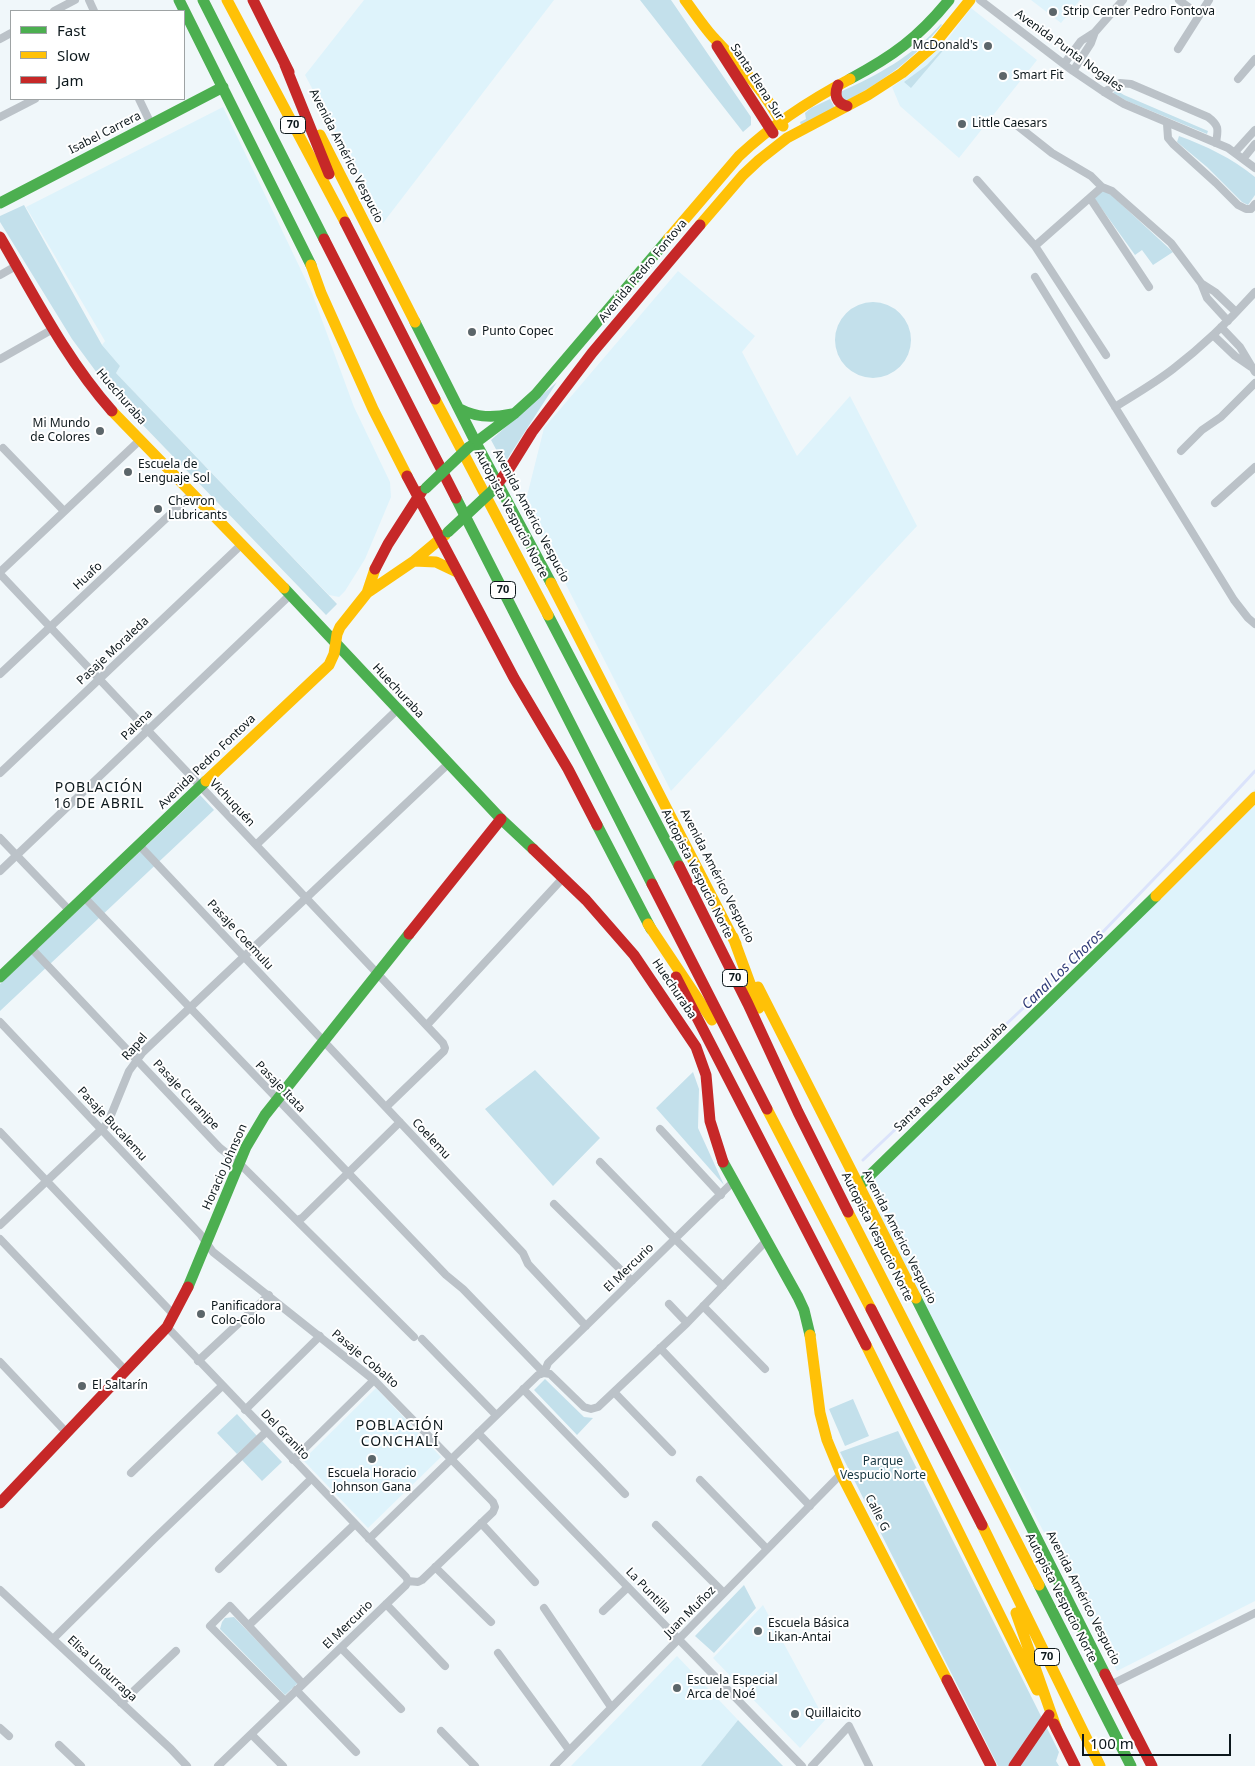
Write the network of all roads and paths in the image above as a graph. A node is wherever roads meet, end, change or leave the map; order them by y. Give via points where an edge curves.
1 (75, 0) edge
2 (203, 0) edge
3 (227, 0) edge
4 (253, 0) edge
5 (685, 0) edge
6 (949, 0) edge
7 (970, 0) edge
8 (980, 0) edge
9 (1123, 0) edge
10 (1179, 0) edge
11 (1209, 0) edge
12 (56, 10) edge
13 (185, 12) edge
14 (1198, 15) junction
15 (1095, 32) junction
16 (712, 36) junction
17 (1178, 49) dead end
18 (1255, 59) edge
19 (1064, 64) junction
20 (285, 65) junction
21 (1073, 71) junction
22 (1238, 79) dead end
23 (838, 85) junction
24 (223, 87) junction
25 (1104, 92) junction
26 (33, 100) edge
27 (139, 100) edge
28 (847, 106) junction
29 (0, 116) edge
30 (781, 120) junction
31 (1014, 123) dead end
32 (152, 124) junction
33 (1167, 124) junction
34 (770, 128) junction
35 (1255, 130) edge
36 (783, 140) junction
37 (1216, 143) junction
38 (1254, 145) edge
39 (1235, 152) junction
40 (1243, 158) junction
41 (1255, 168) edge
42 (977, 180) dead end
43 (1102, 186) junction
44 (1090, 198) junction
45 (0, 203) edge
46 (1255, 204) edge
47 (0, 237) edge
48 (1035, 246) junction
49 (359, 249) junction
50 (16, 266) junction
51 (0, 275) edge
52 (1035, 277) dead end
53 (1201, 283) junction
54 (1149, 287) dead end
55 (1255, 292) edge
56 (1236, 312) junction
57 (1224, 324) junction
58 (53, 329) junction
59 (1213, 335) junction
60 (1106, 355) dead end
61 (0, 359) edge
62 (1253, 370) edge
63 (1255, 383) edge
64 (1115, 407) junction
65 (460, 409) junction
66 (515, 413) junction
67 (140, 440) junction
68 (472, 444) junction
69 (3, 448) dead end
70 (1181, 451) dead end
71 (1255, 467) edge
72 (495, 487) junction
73 (422, 491) junction
74 (192, 494) junction
75 (1215, 502) dead end
76 (64, 511) junction
77 (444, 536) junction
78 (241, 545) junction
79 (414, 561) junction
80 (457, 572) junction
81 (0, 573) edge
82 (366, 593) junction
83 (290, 595) junction
84 (1255, 624) edge
85 (50, 627) junction
86 (336, 642) junction
87 (0, 674) edge
88 (99, 679) junction
89 (397, 710) junction
90 (147, 730) junction
91 (448, 764) junction
92 (0, 773) edge
93 (201, 786) junction
94 (1255, 797) edge
95 (501, 818) junction
96 (0, 838) edge
97 (139, 845) junction
98 (256, 845) junction
99 (16, 855) junction
100 (0, 870) edge
101 (563, 878) junction
102 (84, 897) junction
103 (306, 898) junction
104 (70, 911) junction
105 (648, 924) junction
106 (733, 937) junction
107 (31, 948) junction
108 (244, 956) junction
109 (377, 973) junction
110 (0, 977) edge
111 (190, 1008) junction
112 (0, 1022) edge
113 (426, 1025) junction
114 (324, 1040) junction
115 (736, 1050) junction
116 (137, 1059) junction
117 (276, 1099) junction
118 (386, 1107) junction
119 (798, 1112) junction
120 (400, 1122) junction
121 (102, 1129) junction
122 (660, 1129) dead end
123 (0, 1132) edge
124 (600, 1162) dead end
125 (239, 1163) junction
126 (348, 1173) junction
127 (47, 1181) junction
128 (733, 1182) junction
129 (858, 1187) junction
130 (721, 1195) junction
131 (554, 1204) dead end
132 (297, 1220) junction
133 (0, 1224) edge
134 (0, 1238) edge
135 (674, 1240) junction
136 (767, 1240) junction
137 (206, 1243) junction
138 (632, 1281) junction
139 (722, 1286) junction
140 (269, 1296) junction
141 (669, 1304) dead end
142 (703, 1306) junction
143 (174, 1315) junction
144 (687, 1323) junction
145 (586, 1326) junction
146 (166, 1327) junction
147 (320, 1336) junction
148 (414, 1337) dead end
149 (422, 1339) dead end
150 (660, 1348) junction
151 (198, 1361) junction
152 (0, 1362) edge
153 (765, 1369) dead end
154 (126, 1371) junction
155 (544, 1373) junction
156 (374, 1380) junction
157 (222, 1386) junction
158 (523, 1389) junction
159 (614, 1392) junction
160 (245, 1410) junction
161 (496, 1415) junction
162 (266, 1432) junction
163 (67, 1433) junction
164 (478, 1433) junction
165 (672, 1452) dead end
166 (452, 1459) junction
167 (293, 1460) junction
168 (131, 1473) dead end
169 (841, 1474) junction
170 (311, 1478) junction
171 (700, 1480) dead end
172 (626, 1494) dead end
173 (0, 1504) edge
174 (810, 1506) junction
175 (495, 1507) joint
176 (480, 1523) junction
177 (355, 1524) junction
178 (656, 1525) dead end
179 (369, 1539) junction
180 (994, 1548) junction
181 (767, 1549) junction
182 (435, 1567) junction
183 (219, 1569) dead end
184 (408, 1581) junction
185 (536, 1582) dead end
186 (628, 1587) junction
187 (0, 1590) edge
188 (724, 1593) junction
189 (386, 1604) junction
190 (544, 1608) dead end
191 (603, 1612) dead end
192 (1255, 1613) edge
193 (491, 1622) dead end
194 (249, 1626) junction
195 (679, 1639) junction
196 (54, 1640) junction
197 (340, 1648) junction
198 (176, 1651) dead end
199 (498, 1653) dead end
200 (445, 1666) dead end
201 (303, 1684) junction
202 (1112, 1684) junction
203 (296, 1690) junction
204 (285, 1701) junction
205 (122, 1703) junction
206 (611, 1707) junction
207 (401, 1709) dead end
208 (1049, 1715) junction
209 (1105, 1715) junction
210 (0, 1728) edge
211 (441, 1730) dead end
212 (1057, 1730) junction
213 (251, 1734) junction
214 (9, 1736) dead end
215 (59, 1745) dead end
216 (569, 1750) junction
217 (356, 1752) dead end
218 (81, 1766) edge
219 (187, 1766) edge
220 (218, 1766) edge
221 (283, 1766) edge
222 (475, 1766) edge
223 (554, 1766) edge
224 (802, 1766) edge
225 (812, 1766) edge
226 (869, 1766) edge
227 (991, 1766) edge
228 (1014, 1766) edge
229 (1075, 1766) edge
230 (1100, 1766) edge
231 (1131, 1766) edge
232 (1141, 1766) edge
233 (1152, 1766) edge

1 - 12 street
2 - 115 main road, 70
3 - 49 main road, Autopista Vespucio Norte / 70
4 - 20 main road, Avenida Américo Vespucio
5 - 16 main road, Santa Elena Sur
6 - 23 main road, Avenida Pedro Fontova via 898,50
7 - 28 main road, Avenida Pedro Fontova via 917,60 893,79
8 - 19 street, Avenida Punta Nogales
9 - 15 street
10 - 14 street
11 - 14 street
13 - 24 main road
14 - 17 street
15 - 19 street via 1081,41
15 - 21 street
16 - 30 main road, Santa Elena Sur via 739,63
16 - 34 main road, Santa Elena Sur via 729,69
18 - 22 street
19 - 21 street, Avenida Punta Nogales
20 - 49 main road
20 - 65 main road, Avenida Américo Vespucio
21 - 25 street, Avenida Punta Nogales
23 - 28 main road via 836,99
23 - 30 main road, Avenida Pedro Fontova
24 - 32 main road, Isabel Carrera
24 - 73 main road via 312,268 373,409
25 - 33 street, Avenida Punta Nogales
25 - 37 street via 1120,83 1131,84 1208,117 1218,129
26 - 29 street
27 - 32 street
28 - 36 main road, Avenida Pedro Fontova
30 - 34 main road, Avenida Pedro Fontova
30 - 36 main road, Santa Elena Sur
31 - 43 street
32 - 45 main road, Isabel Carrera
33 - 37 street, Avenida Punta Nogales
33 - 46 street via 1168,138 1173,144 1238,205 1251,209
34 - 36 main road, Santa Elena Sur
34 - 66 main road, Avenida Pedro Fontova via 739,156 536,394
35 - 39 street
36 - 72 main road, Avenida Pedro Fontova via 728,191 592,353
37 - 39 street, Avenida Punta Nogales
38 - 40 street
39 - 40 street, Avenida Punta Nogales
40 - 41 street, Avenida Punta Nogales
42 - 48 street
43 - 44 street
43 - 53 street via 1112,191 1171,243
44 - 48 street
44 - 54 street
47 - 50 main road, Huechuraba
48 - 60 street
49 - 119 main road, Autopista Vespucio Norte / 70 via 664,836
50 - 51 street
50 - 58 main road, Huechuraba
52 - 64 street
53 - 56 street
53 - 57 street
55 - 56 street
56 - 57 street
57 - 59 street
57 - 62 street
58 - 61 street
58 - 67 main road, Huechuraba via 94,390
59 - 62 street
59 - 64 street via 1172,370
63 - 70 street
64 - 84 street via 1234,600
65 - 66 main road via 483,418
65 - 68 main road, Avenida Américo Vespucio
66 - 68 main road, Avenida Pedro Fontova
67 - 74 main road, Huechuraba
67 - 76 street
68 - 72 main road, Avenida Américo Vespucio
68 - 73 main road, Avenida Pedro Fontova, bridge
69 - 76 street
71 - 75 street
72 - 77 main road, Avenida Pedro Fontova, bridge
72 - 106 main road, Avenida Américo Vespucio via 589,655
73 - 77 main road
73 - 82 main road, Avenida Pedro Fontova via 388,544
74 - 78 main road, Huechuraba
74 - 85 street, Huafo
76 - 81 street
77 - 79 main road, Avenida Pedro Fontova
77 - 80 main road
78 - 83 main road, Huechuraba
78 - 88 street, Pasaje Moraleda
79 - 80 main road via 436,561
79 - 82 main road, Avenida Pedro Fontova
80 - 105 main road via 568,769
81 - 85 street, Vichuquén
82 - 86 main road, Avenida Pedro Fontova via 340,627
83 - 86 main road, Huechuraba
83 - 90 street, Palena
85 - 87 street, Huafo
85 - 88 street, Vichuquén
86 - 89 main road, Huechuraba
86 - 93 main road, Avenida Pedro Fontova via 326,668
88 - 90 street, Vichuquén
88 - 92 street, Pasaje Moraleda
89 - 91 main road, Huechuraba
89 - 98 street
90 - 93 street, Vichuquén
90 - 99 street, Palena
91 - 95 main road, Huechuraba
91 - 103 street, Rapel
93 - 97 main road, Avenida Pedro Fontova
93 - 98 street, Vichuquén
94 - 129 main road, Santa Rosa de Huechuraba
95 - 101 main road, Huechuraba
95 - 109 main road, Horacio Johnson
96 - 99 street
97 - 102 main road, Avenida Pedro Fontova
97 - 108 street, Pasaje Coemulu
98 - 103 street, Vichuquén
99 - 100 street, Palena
99 - 104 street
101 - 113 street
101 - 128 main road, Huechuraba via 620,938 696,1046 706,1075 715,1143
102 - 104 main road, Avenida Pedro Fontova
102 - 111 street, Pasaje Itata
103 - 108 street, Rapel
103 - 109 street, Vichuquén
104 - 107 main road, Avenida Pedro Fontova
105 - 115 main road via 700,1003
105 - 208 main road via 851,1314
106 - 119 main road
106 - 129 main road, Avenida Américo Vespucio
107 - 110 main road, Avenida Pedro Fontova
107 - 116 street, Pasaje Curanipe
108 - 111 street, Rapel
108 - 114 street, Pasaje Coemulu
109 - 113 street, Vichuquén
109 - 114 main road, Horacio Johnson
111 - 116 street, Rapel
111 - 117 street, Pasaje Itata
112 - 121 street, Pasaje Bucalemu
113 - 118 street, Vichuquén via 445,1048
114 - 117 main road, Horacio Johnson
114 - 118 street, Coelemu
115 - 180 main road, 70
116 - 121 street, Rapel
116 - 125 street, Pasaje Curanipe via 220,1148
117 - 125 main road, Horacio Johnson
117 - 126 street, Pasaje Itata
118 - 120 street, Coelemu
119 - 209 main road, Autopista Vespucio Norte / 70
120 - 126 street
120 - 145 street, Coelemu via 523,1253 528,1264
121 - 127 street, Rapel
121 - 137 street, Pasaje Bucalemu
122 - 130 street
123 - 127 street
124 - 135 street
125 - 132 street, Pasaje Curanipe
125 - 137 main road, Horacio Johnson
126 - 132 street
126 - 155 street, Pasaje Itata
127 - 133 street, Rapel
127 - 143 street
128 - 130 street, El Mercurio
128 - 136 main road, Calle G
129 - 202 main road, Avenida Américo Vespucio
130 - 135 street, El Mercurio
131 - 138 street
132 - 148 street, Pasaje Curanipe
134 - 154 street
135 - 138 street, El Mercurio
135 - 139 street
136 - 139 street
136 - 169 main road, Calle G via 807,1318 820,1418
137 - 140 street, Pasaje Cobalto
137 - 143 main road, Horacio Johnson
138 - 145 street, El Mercurio
139 - 142 street
140 - 147 street, Pasaje Cobalto
140 - 151 street
141 - 144 street
142 - 144 street
142 - 153 street
143 - 146 main road, Horacio Johnson
144 - 150 street
145 - 155 street, El Mercurio via 548,1363
146 - 151 street, Del Granito
146 - 154 main road, Horacio Johnson
147 - 156 street, Pasaje Cobalto
147 - 160 street
149 - 161 street
150 - 159 street
150 - 174 street
151 - 157 street, Del Granito
152 - 163 street
154 - 163 main road, Horacio Johnson
155 - 158 street, El Mercurio
155 - 159 street via 553,1376 587,1409 598,1407
156 - 166 street, Pasaje Cobalto
156 - 167 street
157 - 160 street, Del Granito
157 - 168 street
158 - 161 street, El Mercurio
158 - 172 street
159 - 165 street
160 - 162 street, Del Granito
161 - 164 street, El Mercurio
162 - 167 street, Del Granito
162 - 196 street
163 - 173 main road, Horacio Johnson
164 - 166 street, El Mercurio
164 - 186 street, La Puntilla
166 - 175 street, Pasaje Cobalto
166 - 179 street, El Mercurio
167 - 170 street, Del Granito
169 - 174 street, Juan Muñoz
169 - 227 main road, Calle G
170 - 177 street, Del Granito
170 - 183 street
171 - 181 street
174 - 181 street, Juan Muñoz
175 - 176 street, El Mercurio
176 - 182 street, El Mercurio
176 - 185 street
177 - 179 street, Del Granito
177 - 194 street
178 - 188 street
179 - 184 street, Del Granito
180 - 212 main road
180 - 230 main road, 70
181 - 188 street, Juan Muñoz
182 - 184 street, El Mercurio via 418,1582
182 - 193 street
184 - 189 street, El Mercurio
186 - 191 street
186 - 195 street, La Puntilla
187 - 196 street, Elisa Undurraga
188 - 195 street, Juan Muñoz
189 - 197 street, El Mercurio
189 - 200 street
190 - 206 street
192 - 202 street
194 - 201 street
194 - 204 street via 230,1606 210,1626
195 - 206 street, Juan Muñoz
195 - 224 street, La Puntilla
196 - 205 street, Elisa Undurraga
197 - 201 street, El Mercurio
197 - 207 street
198 - 205 street
199 - 216 street
201 - 203 street, El Mercurio
202 - 233 main road, Avenida Américo Vespucio
203 - 204 street, El Mercurio
203 - 217 street
204 - 213 street, El Mercurio
205 - 219 street, Elisa Undurraga
206 - 216 street, Juan Muñoz
208 - 212 main road
208 - 228 main road
209 - 231 main road, Autopista Vespucio Norte / 70
209 - 232 main road
210 - 214 street
211 - 222 street
212 - 229 main road
213 - 220 street, El Mercurio
213 - 221 street
215 - 218 street
216 - 223 street, Juan Muñoz
225 - 226 street via 849,1726

